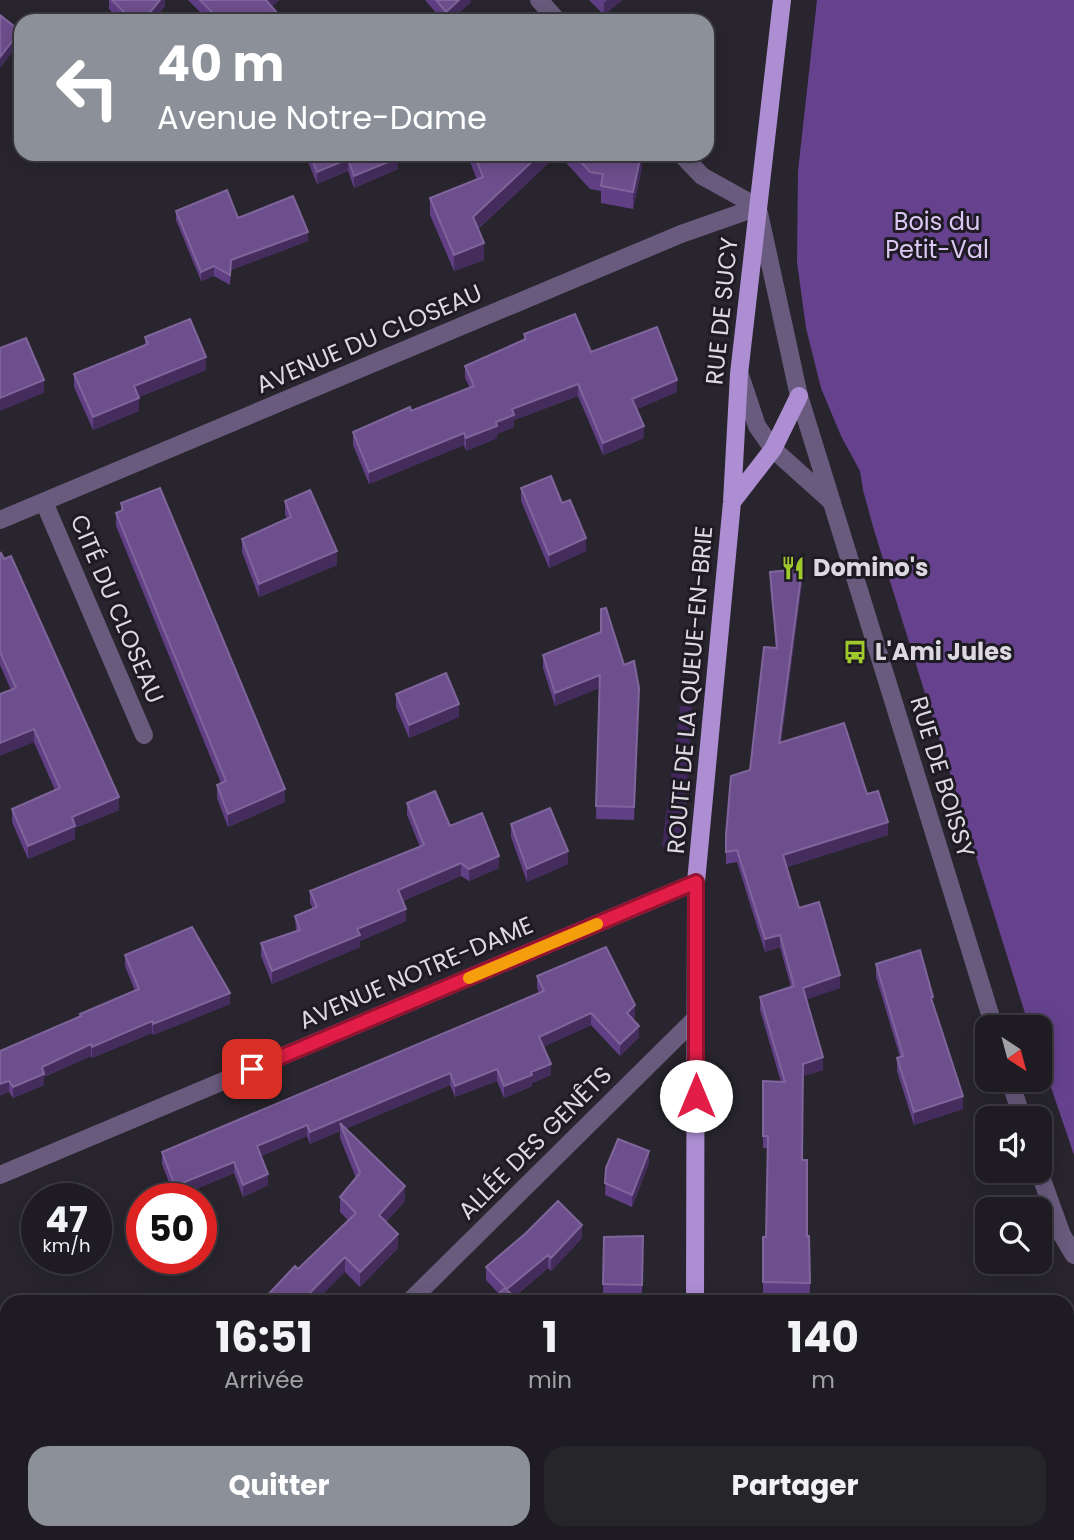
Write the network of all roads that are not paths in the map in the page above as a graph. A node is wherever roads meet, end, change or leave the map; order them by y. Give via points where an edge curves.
1 (539, 0) edge
2 (782, 0) edge
3 (552, 14) edge
4 (688, 161) edge
5 (758, 206) junction
6 (739, 374) junction
7 (799, 396) junction
8 (773, 449) junction
9 (44, 502) junction
10 (732, 502) junction
11 (832, 502) junction
12 (0, 520) edge
13 (144, 735) dead end
14 (696, 882) junction
15 (990, 1015) edge
16 (696, 1018) junction
17 (0, 1175) edge
18 (1043, 1183) edge
19 (1074, 1255) edge
20 (416, 1295) edge
21 (695, 1295) edge

1 - 3 street
2 - 5 main road, RUE DE SUCY
4 - 5 street via 702,176
5 - 6 main road, RUE DE SUCY
5 - 7 street, RUE DE BOISSY
5 - 9 street, AVENUE DU CLOSEAU via 681,234
6 - 8 street via 757,426
6 - 10 main road, RUE DE SUCY
7 - 8 main road
7 - 11 street, RUE DE BOISSY
8 - 10 main road
8 - 11 street
9 - 12 street, AVENUE DU CLOSEAU
9 - 13 street, CITÉ DU CLOSEAU
10 - 14 main road, ROUTE DE LA QUEUE-EN-BRIE
11 - 15 street, RUE DE BOISSY
14 - 16 main road, ROUTE DE LA QUEUE-EN-BRIE
14 - 17 street, AVENUE NOTRE-DAME
16 - 20 street, ALLÉE DES GENÊTS
16 - 21 main road, ROUTE DE LA QUEUE-EN-BRIE
18 - 19 street via 1062,1236

